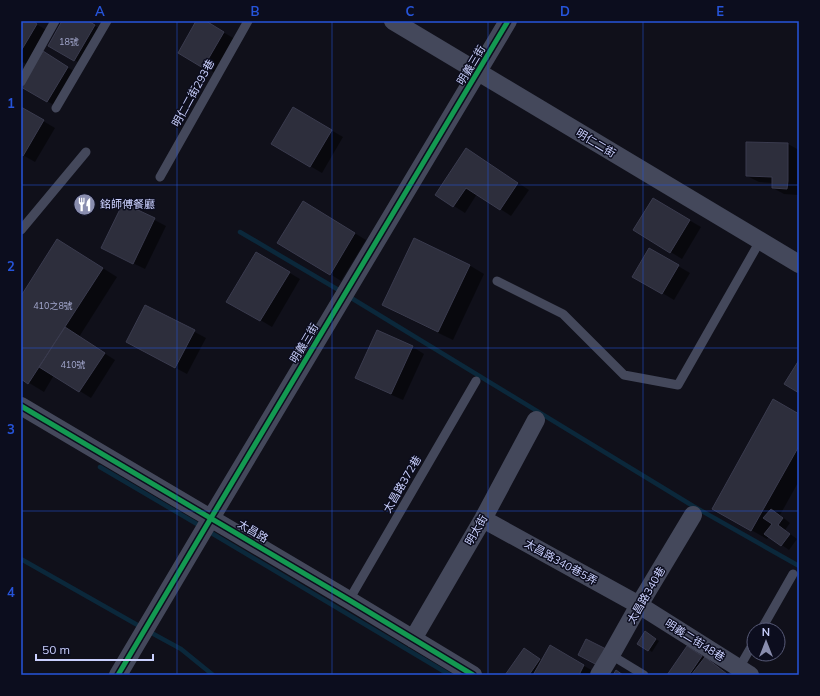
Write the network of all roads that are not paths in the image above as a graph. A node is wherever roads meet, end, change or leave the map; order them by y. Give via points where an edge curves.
1 (55, 21) edge
2 (107, 21) edge
3 (248, 21) edge
4 (394, 21) edge
5 (508, 21) edge
6 (478, 72) junction
7 (21, 82) edge
8 (56, 108) dead end
9 (86, 152) dead end
10 (160, 177) dead end
11 (21, 230) edge
12 (760, 241) junction
13 (799, 264) edge
14 (497, 281) dead end
15 (476, 381) dead end
16 (21, 406) edge
17 (536, 420) dead end
18 (693, 515) dead end
19 (211, 518) junction
20 (483, 520) junction
21 (793, 574) dead end
22 (349, 600) junction
23 (639, 605) junction
24 (766, 622) edge
25 (413, 639) junction
26 (611, 655) junction
27 (748, 662) edge
28 (745, 672) edge
29 (118, 675) edge
30 (473, 675) edge
31 (599, 675) edge
32 (644, 675) edge

1 - 7 lane
2 - 8 lane
3 - 10 lane, 明仁二街293巷
4 - 6 street, 明仁二街
5 - 6 street, 明義三街
6 - 12 street, 明仁二街
6 - 19 street, 明義三街
9 - 11 lane
12 - 13 street, 明仁二街
12 - 14 lane via 678,385 624,375 563,314
15 - 22 lane, 太昌路372巷
16 - 19 street, 太昌路
17 - 20 street, 明太街
18 - 23 street, 太昌路340巷
19 - 22 street, 太昌路
19 - 29 street, 明義三街
20 - 23 street, 太昌路340巷5弄
20 - 25 street, 明太街
21 - 24 lane
22 - 25 street, 太昌路
23 - 26 street, 太昌路340巷
23 - 28 street, 明義二街48巷
25 - 30 street, 太昌路
26 - 31 street, 太昌路340巷
26 - 32 lane
27 - 28 lane

